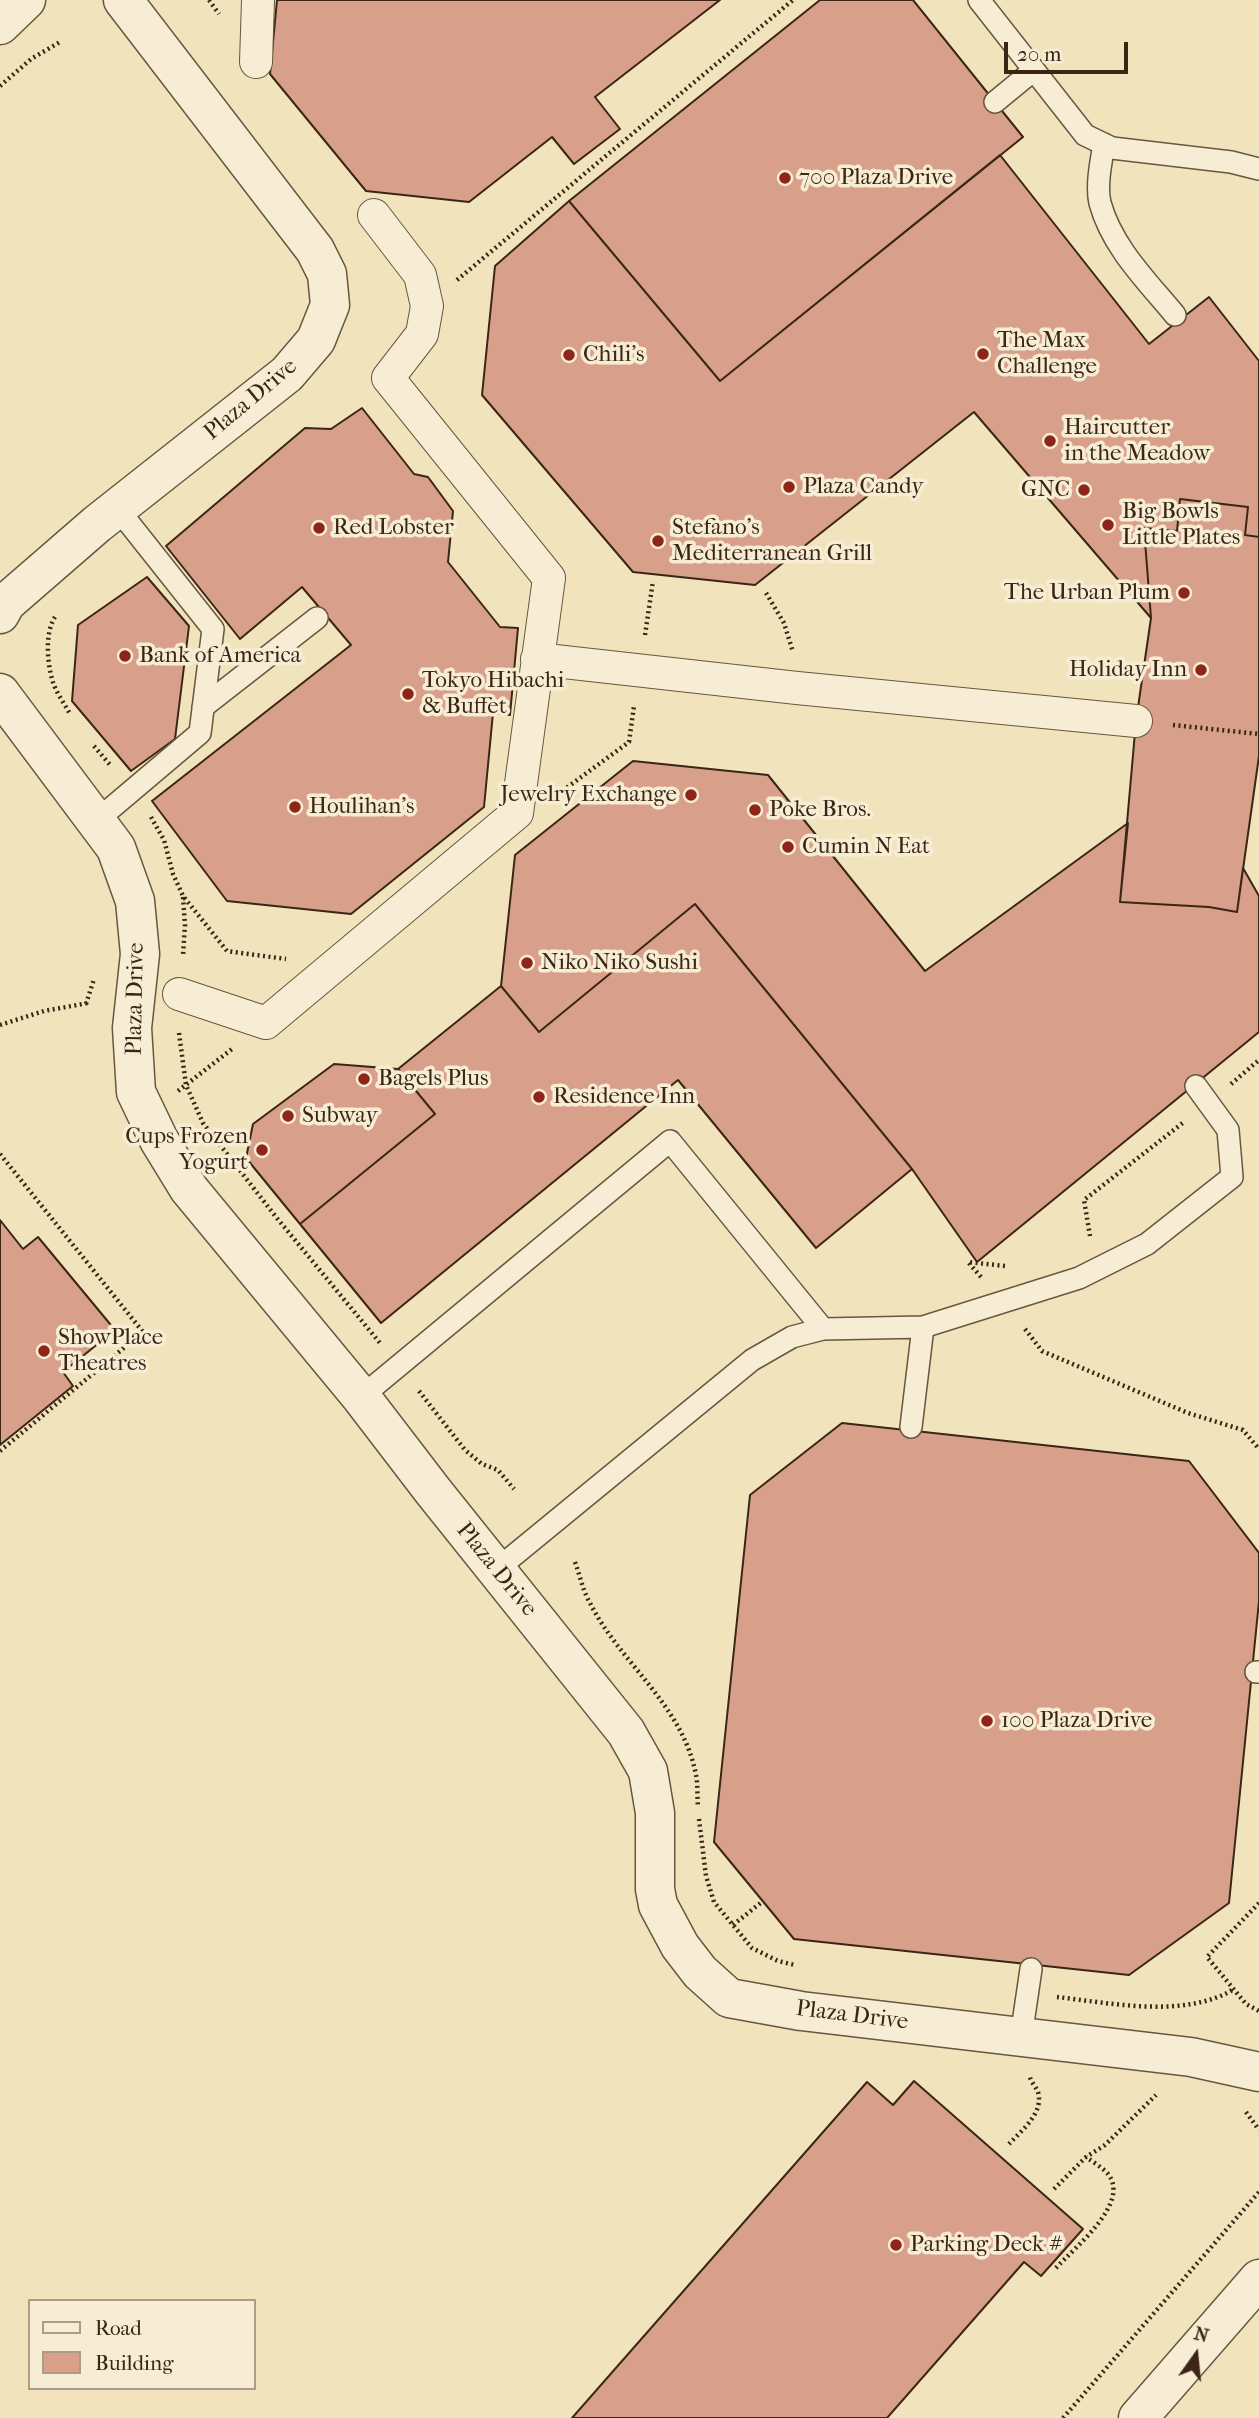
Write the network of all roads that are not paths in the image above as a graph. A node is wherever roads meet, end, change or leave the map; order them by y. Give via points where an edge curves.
1 (26, 0) edge
2 (123, 0) edge
3 (258, 0) edge
4 (979, 0) edge
5 (0, 25) edge
6 (256, 62) dead end
7 (1034, 70) junction
8 (995, 102) dead end
9 (1104, 144) junction
10 (1259, 169) edge
11 (374, 215) dead end
12 (1175, 315) dead end
13 (117, 508) junction
14 (0, 614) edge
15 (317, 618) dead end
16 (537, 659) junction
17 (0, 693) edge
18 (203, 707) junction
19 (1136, 721) road end
20 (96, 821) junction
21 (179, 994) road end
22 (1196, 1086) dead end
23 (923, 1326) junction
24 (823, 1329) junction
25 (361, 1397) junction
26 (911, 1427) dead end
27 (496, 1570) junction
28 (1031, 1969) dead end
29 (1024, 2055) junction
30 (1258, 2071) edge
31 (1259, 2278) edge
32 (1138, 2418) edge

1 - 5 street
2 - 13 street, Plaza Drive via 316,250 327,274 330,305 316,340 287,374
3 - 6 street
4 - 7 lane
7 - 8 lane
7 - 9 lane via 1085,135
9 - 10 lane
9 - 12 lane via 1100,201 1114,239
11 - 16 street via 420,275 427,306 422,334 388,378 548,578
13 - 14 street, Plaza Drive via 6,603
13 - 18 lane via 213,629
15 - 18 lane
16 - 19 street
16 - 21 street via 517,813 266,1023
17 - 20 street, Plaza Drive
18 - 20 lane via 200,733
20 - 25 street, Plaza Drive via 116,848 135,901 140,954 132,1028 136,1092 189,1189
22 - 23 lane via 1228,1130 1232,1177 1147,1244 1079,1278
23 - 24 lane
23 - 26 lane
24 - 25 lane via 670,1142
24 - 27 lane via 792,1337 752,1360
25 - 27 street, Plaza Drive
27 - 29 street, Plaza Drive via 626,1732 648,1771 655,1813 659,1905 700,1972 729,1998
28 - 29 lane
29 - 30 street, Plaza Drive via 1191,2057
31 - 32 street

